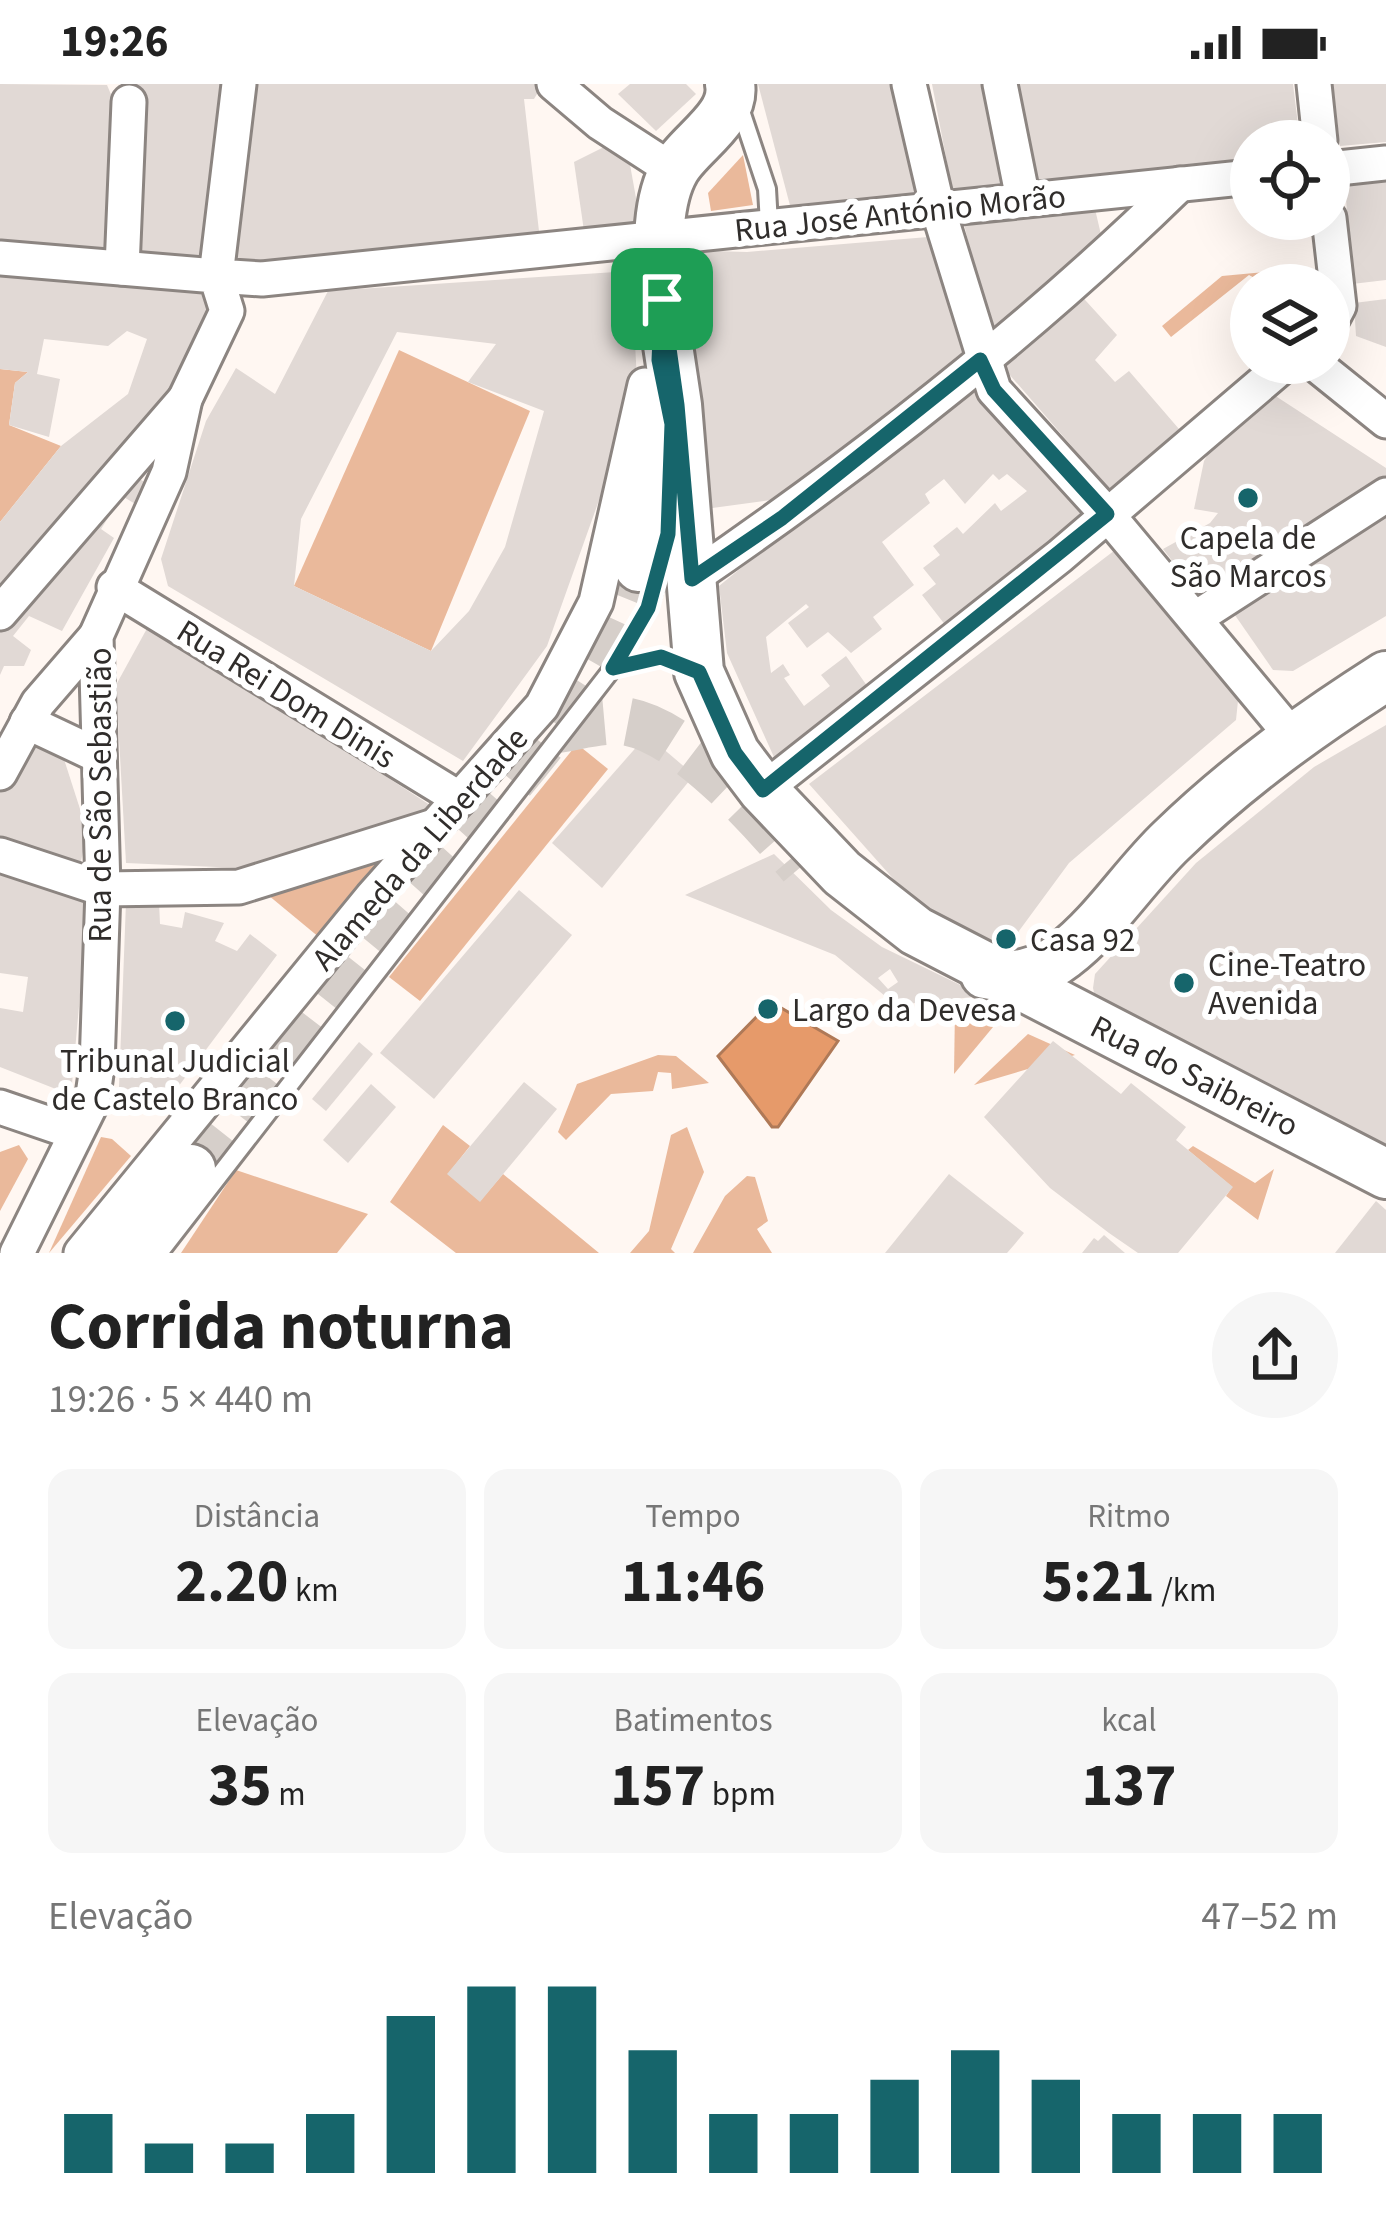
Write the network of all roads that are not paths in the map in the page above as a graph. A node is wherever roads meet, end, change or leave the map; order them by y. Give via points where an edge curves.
1 (239, 84) edge
2 (554, 84) edge
3 (909, 84) edge
4 (1000, 84) edge
5 (1314, 84) edge
6 (730, 89) edge
7 (129, 102) dead end
8 (1318, 120) edge
9 (1386, 163) edge
10 (1350, 167) edge
11 (674, 171) junction
12 (1230, 179) edge
13 (1180, 184) junction
14 (1023, 199) junction
15 (938, 209) junction
16 (769, 224) junction
17 (662, 239) junction
18 (0, 258) edge
19 (122, 268) junction
20 (216, 276) junction
21 (662, 299) junction
22 (980, 360) junction
23 (652, 373) junction
24 (1261, 384) edge
25 (1340, 384) edge
26 (185, 399) junction
27 (1386, 421) edge
28 (1386, 495) edge
29 (1107, 514) junction
30 (639, 567) tunnel mouth
31 (692, 579) junction
32 (114, 587) junction
33 (0, 613) edge
34 (1196, 618) junction
35 (96, 636) junction
36 (613, 668) junction
37 (699, 672) junction
38 (1386, 676) edge
39 (27, 722) junction
40 (1292, 736) junction
41 (99, 756) junction
42 (0, 773) edge
43 (763, 790) junction
44 (460, 799) junction
45 (436, 826) junction
46 (0, 856) edge
47 (802, 866) tunnel mouth
48 (103, 889) junction
49 (1062, 957) junction
50 (1002, 978) junction
51 (1078, 1016) junction
52 (0, 1107) edge
53 (76, 1133) junction
54 (190, 1168) tunnel mouth
55 (1386, 1174) edge
56 (17, 1253) edge
57 (81, 1253) edge
58 (125, 1253) edge
59 (159, 1253) edge

1 - 20 street, Rua de São Sebastião
2 - 11 street
3 - 15 street
4 - 14 street
5 - 8 street
6 - 11 main road
6 - 16 lane via 751,130
7 - 19 street
9 - 10 street
11 - 17 main road
12 - 13 street, Rua José António Morão
13 - 14 street, Rua José António Morão
13 - 22 street
14 - 15 street, Rua José António Morão
15 - 16 street, Rua José António Morão
15 - 22 street
16 - 17 street, Rua José António Morão
17 - 20 street, Rua José António Morão via 262,279
17 - 21 main road
18 - 19 street
19 - 20 street
20 - 26 street, Rua de São Sebastião via 227,310
21 - 23 main road
21 - 31 main road
22 - 29 street via 994,390
22 - 31 street
23 - 30 main road via 652,485
23 - 36 lane, Alameda da Liberdade via 672,424 668,534 648,608
23 - 44 street, Alameda da Liberdade via 596,602 542,706
24 - 29 street
25 - 27 street
26 - 32 street, Rua de São Sebastião via 169,472
26 - 33 street
28 - 34 street
29 - 34 street
29 - 43 street
31 - 37 main road
32 - 35 street, Rua de São Sebastião
32 - 44 street, Rua Rei Dom Dinis
34 - 40 street
35 - 39 street
35 - 41 street, Rua de São Sebastião
36 - 37 lane via 661,657
36 - 59 lane, Alameda da Liberdade
37 - 43 main road via 735,753
38 - 40 main road
39 - 41 street
39 - 42 street
40 - 49 main road via 1172,840
41 - 48 street, Rua de São Sebastião
43 - 50 main road via 875,901
44 - 45 street, Alameda da Liberdade
45 - 48 street via 239,887
45 - 57 street, Alameda da Liberdade
46 - 48 street
47 - 50 main road via 879,931
48 - 53 street, Rua de São Sebastião via 97,1067
49 - 50 main road
49 - 51 main road via 1061,991
50 - 51 main road, Rua do Saibreiro
51 - 55 main road, Rua do Saibreiro
52 - 53 street
53 - 56 street, Rua de São Sebastião
54 - 58 main road

